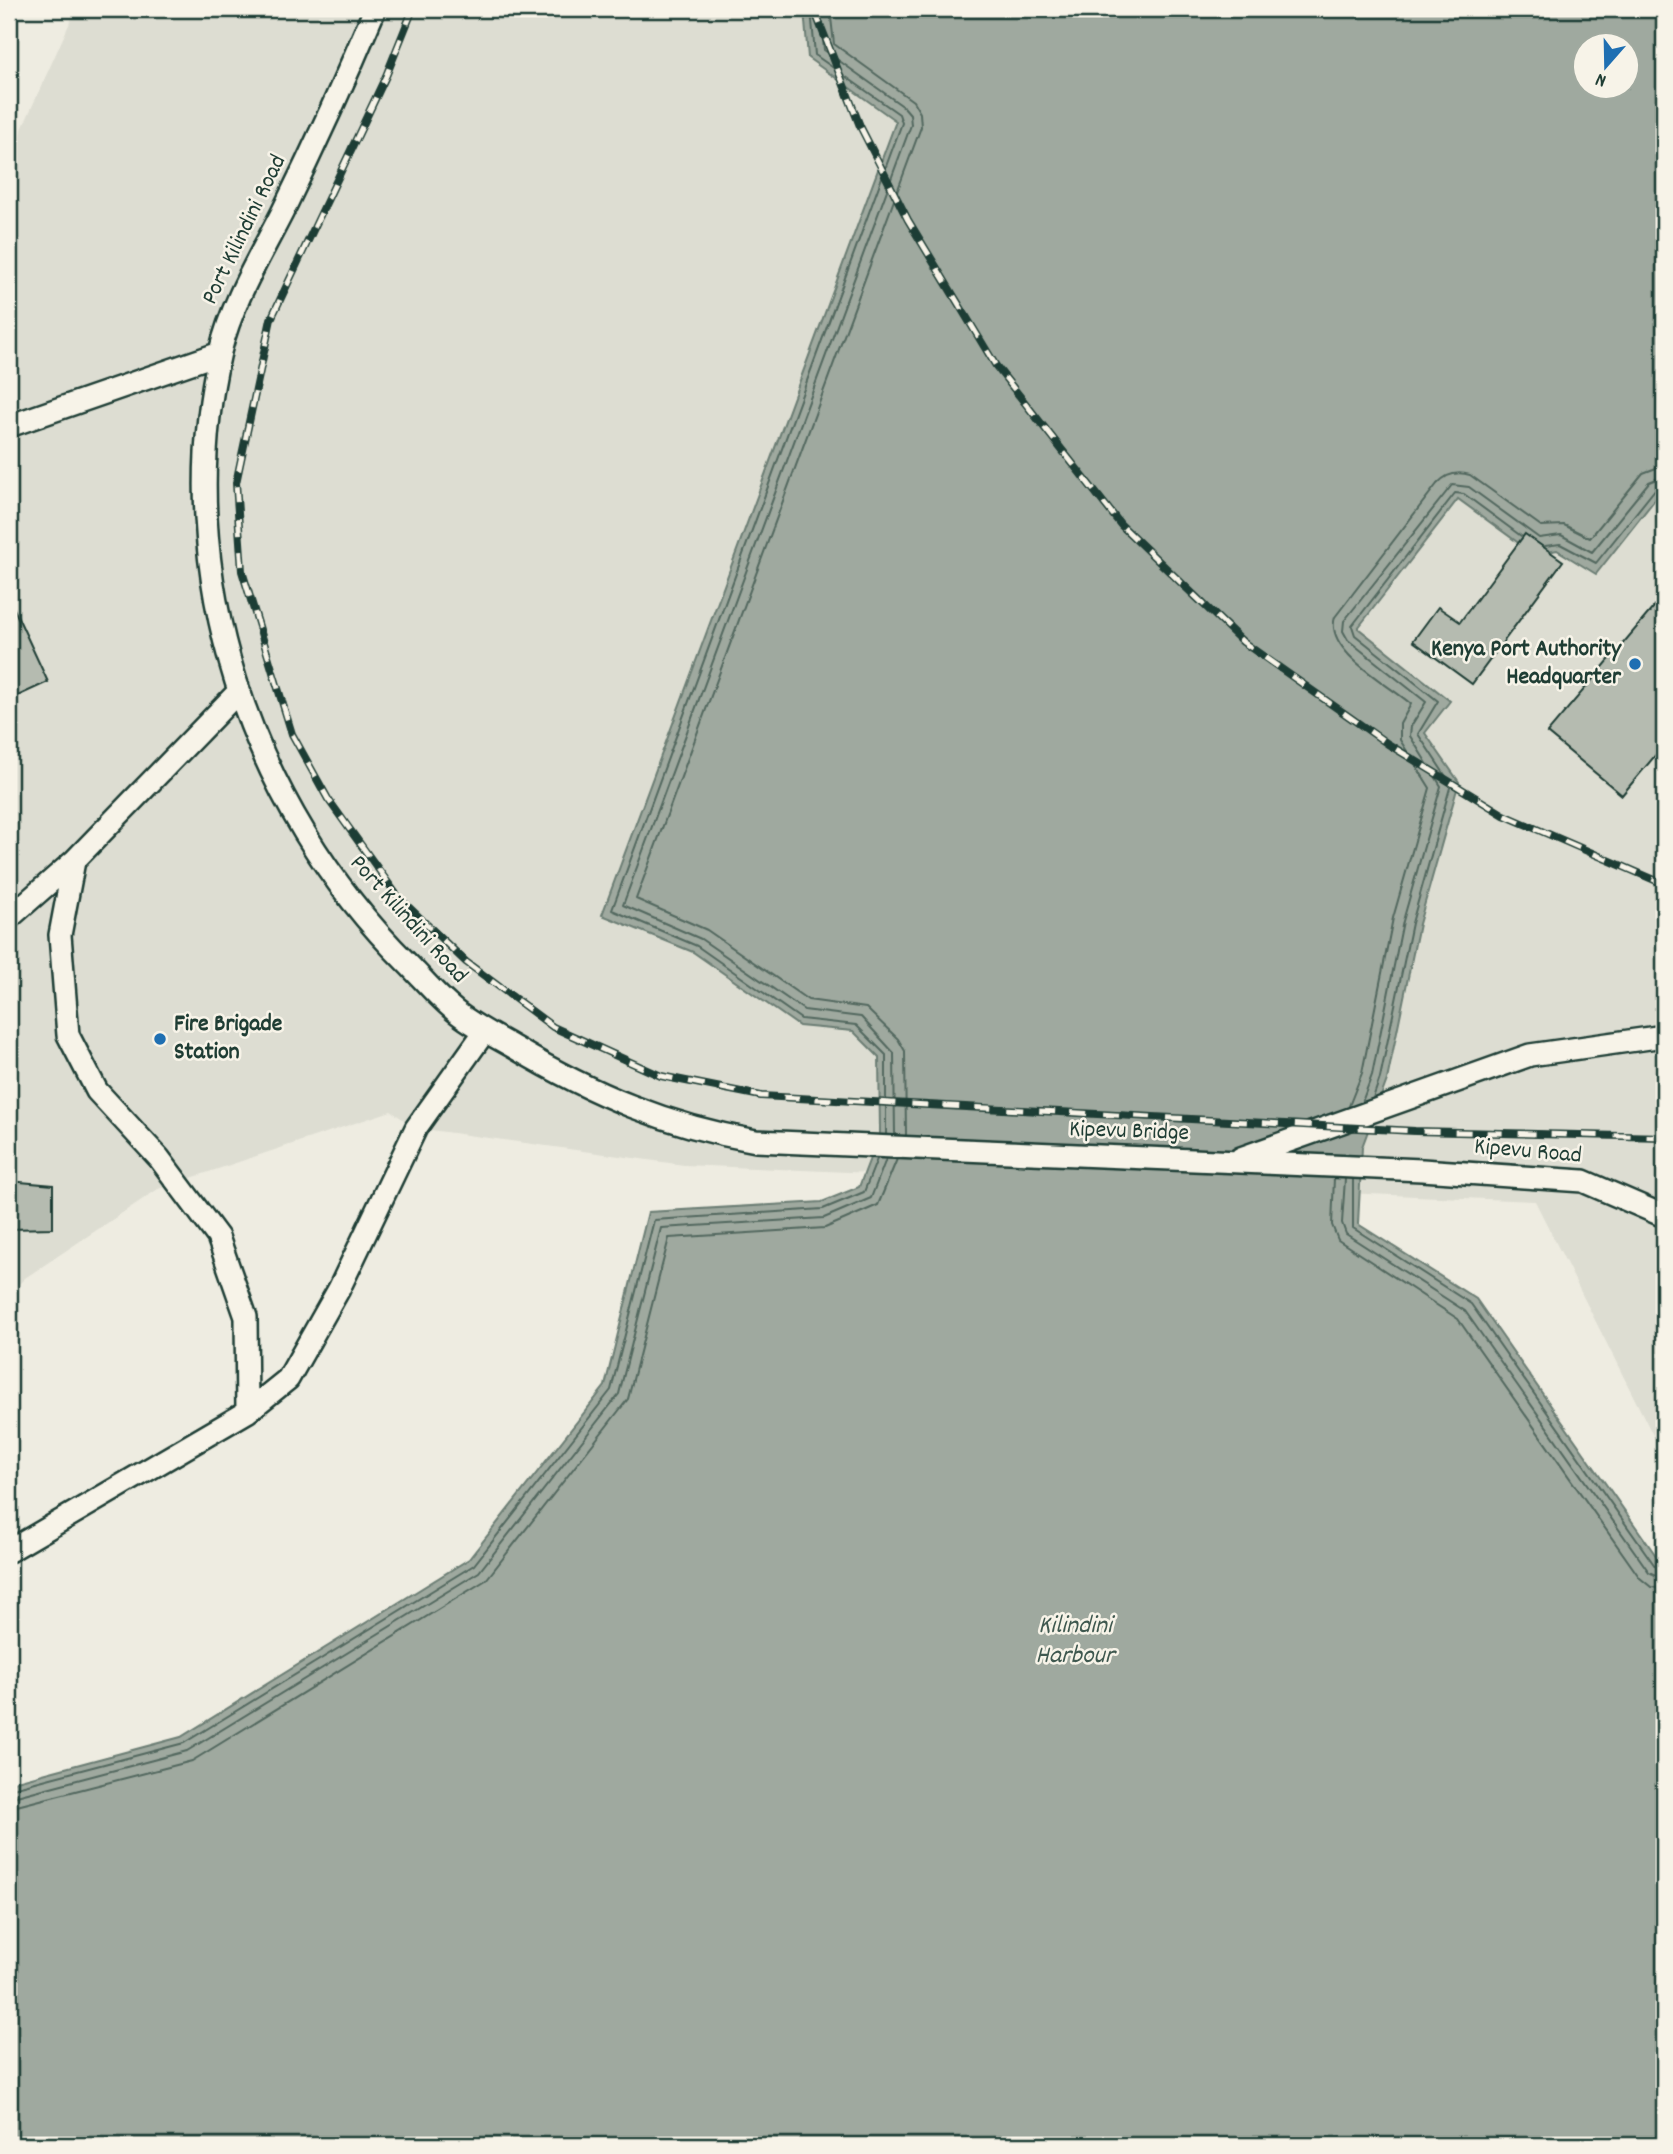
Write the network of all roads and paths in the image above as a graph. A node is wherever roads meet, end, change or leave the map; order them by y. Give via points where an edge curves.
1 (375, 9) edge
2 (220, 352) junction
3 (9, 426) edge
4 (238, 692) junction
5 (74, 861) junction
6 (9, 918) edge
7 (485, 1031) junction
8 (1664, 1036) edge
9 (834, 1146) joint
10 (1229, 1163) junction
11 (1422, 1170) joint
12 (1664, 1216) edge
13 (247, 1412) junction
14 (9, 1551) edge

1 - 2 lane, Port Kilindini Road via 339,95 234,305
2 - 3 lane
2 - 4 lane, Port Kilindini Road via 207,443 205,507 213,582
4 - 5 lane
4 - 7 lane, Port Kilindini Road via 274,780 324,866 383,939 458,1014
5 - 6 lane
5 - 13 lane via 60,935 68,1035 97,1091 159,1158 218,1237 246,1317
7 - 9 lane, Port Kilindini Road via 606,1098 659,1119 756,1141
7 - 13 lane via 416,1128 339,1289 288,1380
8 - 10 lane via 1530,1055
9 - 10 lane, Kipevu Bridge
10 - 11 lane, Kipevu Bridge
11 - 12 lane, Kipevu Road via 1583,1181
13 - 14 lane

